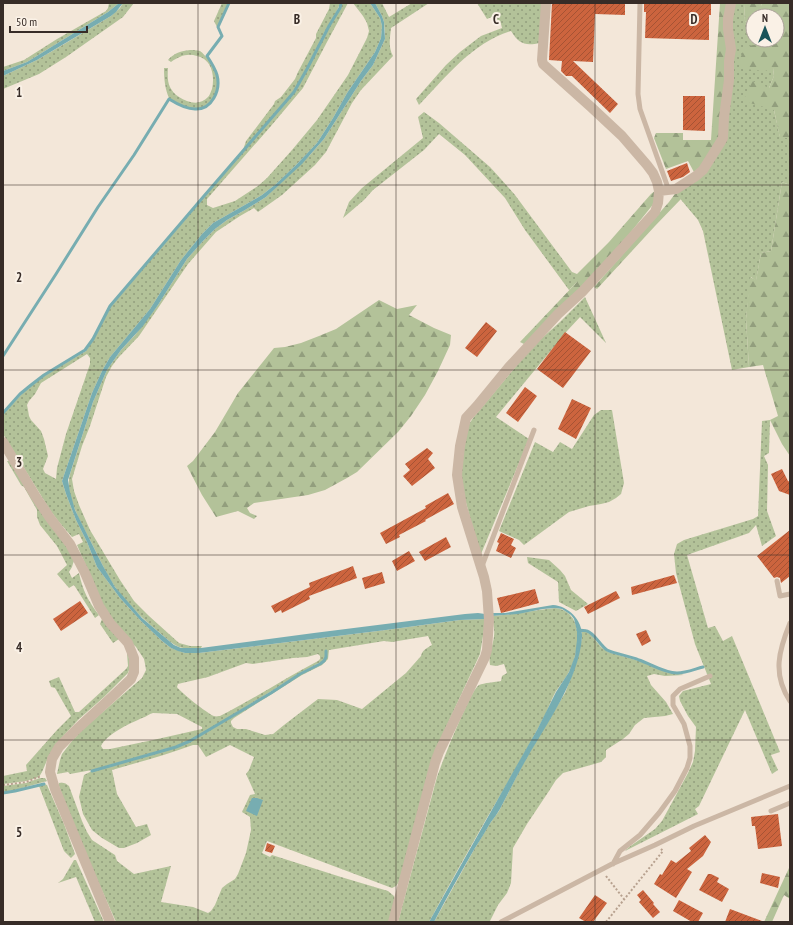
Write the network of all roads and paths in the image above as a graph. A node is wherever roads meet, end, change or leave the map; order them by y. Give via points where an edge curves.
1 (546, 3) edge
2 (640, 3) edge
3 (731, 3) edge
4 (663, 191) junction
5 (534, 430) dead end
6 (3, 442) edge
7 (481, 568) junction
8 (777, 582) dead end
9 (790, 594) edge
10 (790, 623) edge
11 (710, 676) dead end
12 (790, 701) edge
13 (50, 772) junction
14 (3, 785) edge
15 (790, 786) edge
16 (790, 803) edge
17 (771, 811) dead end
18 (655, 845) junction
19 (612, 864) junction
20 (602, 870) junction
21 (624, 900) junction
22 (110, 922) edge
23 (393, 922) edge
24 (501, 922) edge
25 (606, 922) edge

1 - 4 street via 543,64 622,136 653,173
2 - 4 lane via 638,94 640,109 667,185
3 - 4 street via 728,19 730,80 722,138 703,170 676,189
4 - 7 street via 655,212 582,292 508,367 466,418 457,474 462,507
5 - 7 lane
6 - 13 street via 36,497 70,544 98,606 128,643 134,658 131,679 59,748 52,759
7 - 23 street via 487,591 487,650 435,763
8 - 9 lane via 780,596
10 - 12 lane via 779,663 782,686
11 - 19 lane via 680,689 673,696 673,705 684,724 690,746 687,768 659,813 640,835 620,851
13 - 14 path via 26,782
13 - 22 street via 55,790
15 - 18 lane
16 - 17 lane
18 - 19 lane
18 - 21 path via 663,851
19 - 20 lane
20 - 21 path
20 - 24 lane
21 - 25 path

